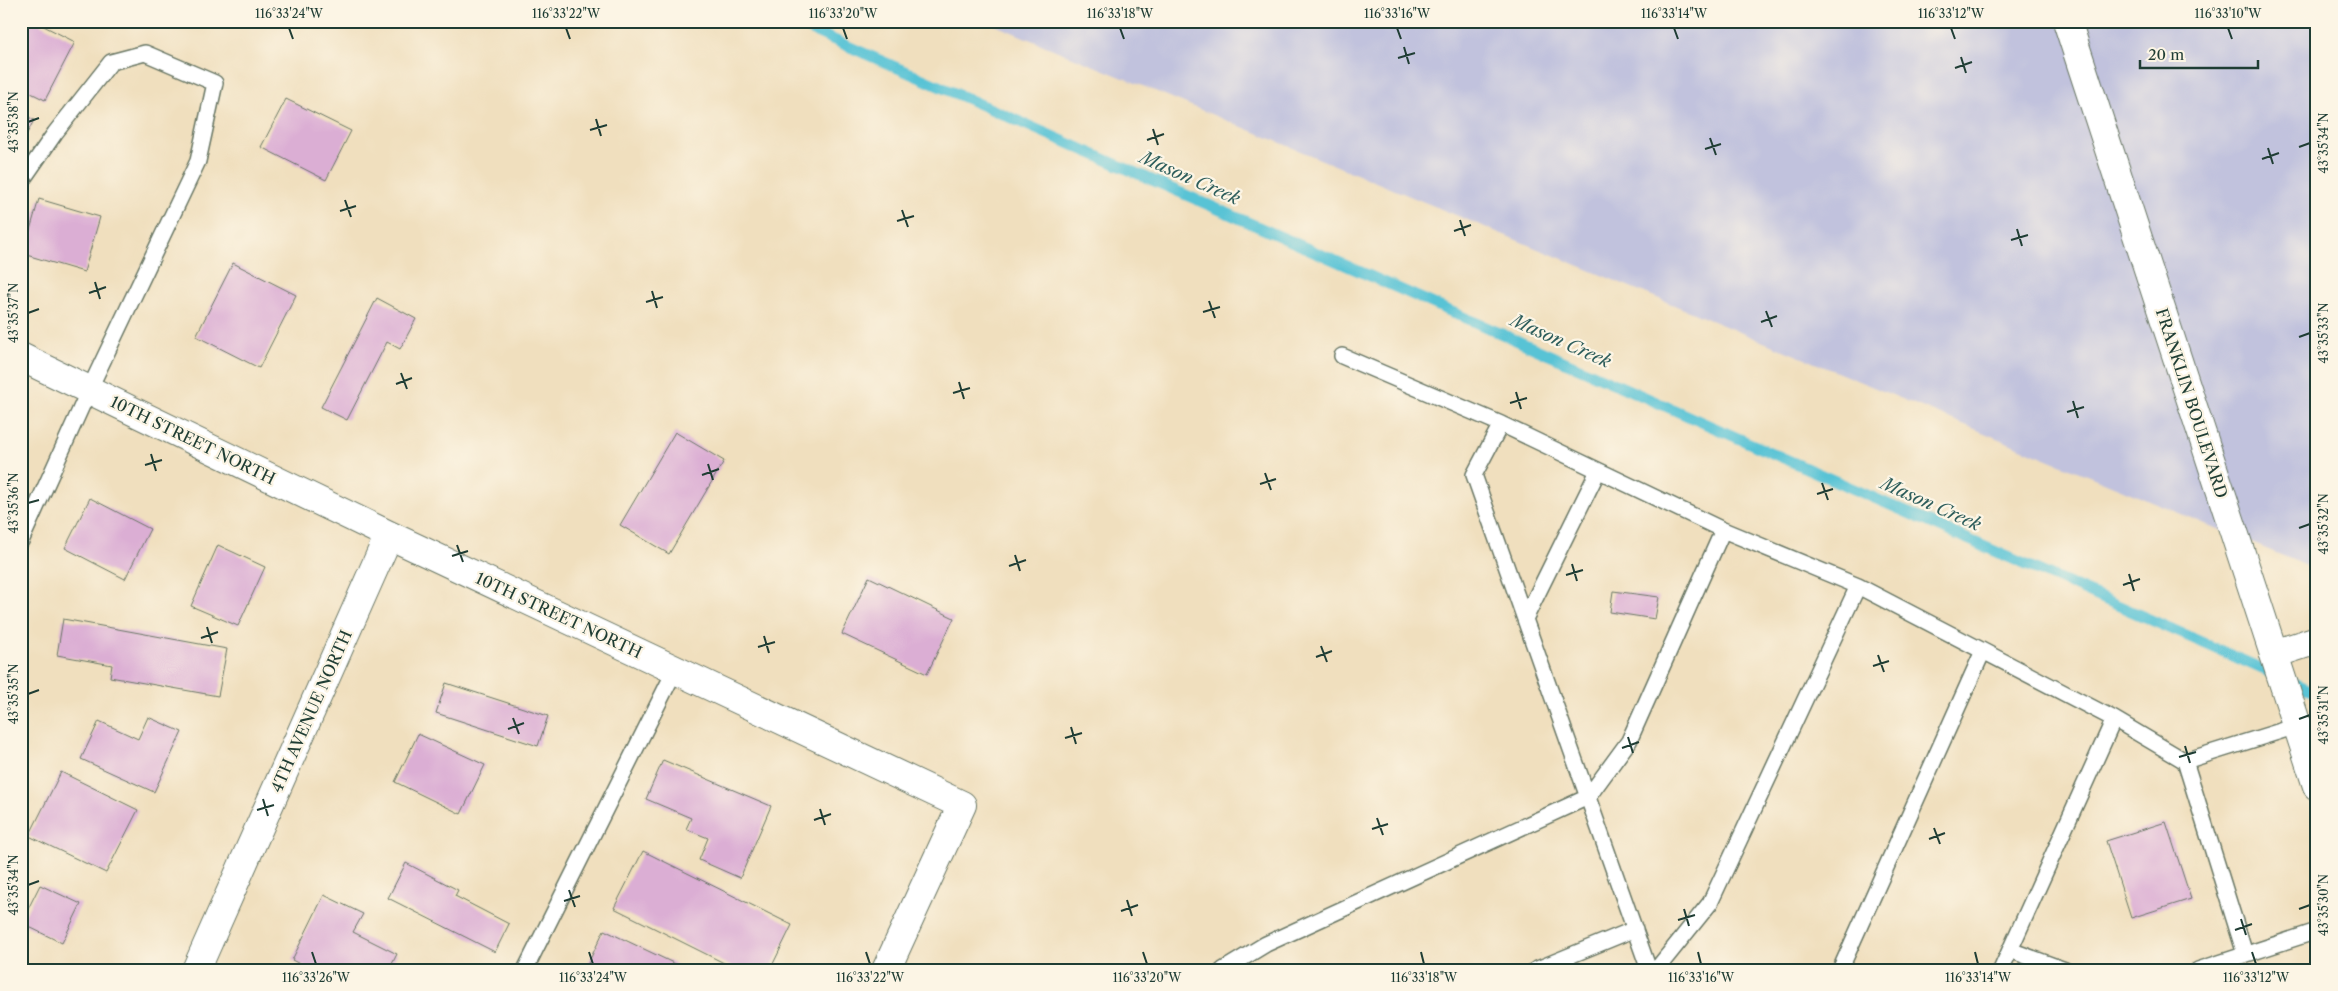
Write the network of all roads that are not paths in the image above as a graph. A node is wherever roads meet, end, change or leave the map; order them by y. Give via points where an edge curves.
1 (2067, 21) edge
2 (21, 182) edge
3 (1342, 356) dead end
4 (21, 357) edge
5 (89, 390) junction
6 (1502, 424) junction
7 (1598, 471) junction
8 (1723, 530) junction
9 (390, 535) junction
10 (21, 541) edge
11 (1858, 586) junction
12 (1525, 619) junction
13 (2317, 640) edge
14 (1983, 651) junction
15 (2274, 654) junction
16 (675, 670) junction
17 (2114, 719) junction
18 (2297, 726) junction
19 (2185, 761) junction
20 (2317, 786) edge
21 (1588, 797) junction
22 (1635, 929) junction
23 (2317, 931) edge
24 (2010, 950) junction
25 (2245, 954) junction
26 (196, 970) edge
27 (525, 970) edge
28 (886, 970) edge
29 (1223, 970) edge
30 (1535, 970) edge
31 (1649, 970) edge
32 (1656, 970) edge
33 (1840, 970) edge
34 (2001, 970) edge
35 (2065, 970) edge
36 (2198, 970) edge

1 - 15 street, FRANKLIN BOULEVARD
2 - 5 lane via 111,62 145,53 215,83 198,161
3 - 6 lane
4 - 5 street, 10TH STREET NORTH
5 - 9 street, 10TH STREET NORTH
5 - 10 lane
6 - 7 lane
6 - 12 lane via 1474,475
7 - 8 lane
7 - 12 lane
8 - 11 lane
8 - 21 lane via 1630,741
9 - 16 street, 10TH STREET NORTH
9 - 26 street, 4TH AVENUE NORTH
11 - 14 lane
11 - 32 lane via 1710,903
12 - 21 lane
13 - 15 street
14 - 17 lane
14 - 33 lane
15 - 18 street, FRANKLIN BOULEVARD
16 - 27 lane
16 - 28 street, 10TH STREET NORTH via 962,805
17 - 19 lane
17 - 24 lane
18 - 19 lane
18 - 20 street, FRANKLIN BOULEVARD
19 - 25 lane
21 - 22 lane
21 - 29 lane via 1266,944
22 - 30 lane
22 - 31 lane
23 - 25 lane
24 - 34 lane
24 - 35 lane
25 - 36 lane

